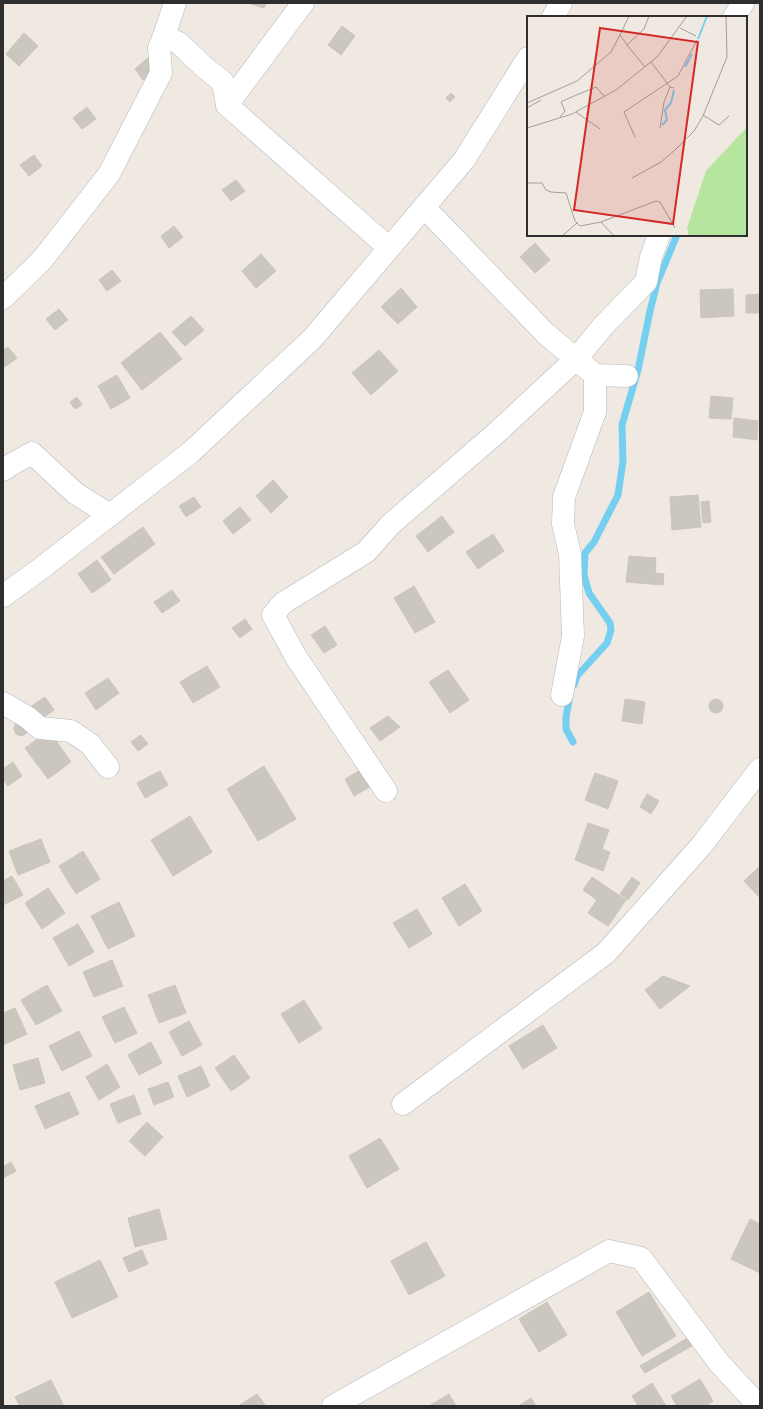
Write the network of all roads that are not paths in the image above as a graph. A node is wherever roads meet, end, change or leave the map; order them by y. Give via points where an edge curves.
1 (175, 3) edge
2 (303, 3) edge
3 (561, 3) edge
4 (743, 3) edge
5 (554, 16) edge
6 (735, 16) edge
7 (164, 36) junction
8 (527, 60) edge
9 (227, 105) junction
10 (424, 207) junction
11 (659, 236) edge
12 (389, 248) junction
13 (3, 298) edge
14 (576, 359) junction
15 (595, 375) junction
16 (627, 376) dead end
17 (3, 470) edge
18 (110, 515) junction
19 (3, 596) edge
20 (562, 695) dead end
21 (3, 704) edge
22 (108, 767) dead end
23 (760, 769) edge
24 (386, 791) dead end
25 (403, 1104) dead end
26 (333, 1406) edge
27 (759, 1406) edge

1 - 7 street
2 - 9 street
3 - 5 street
4 - 6 street
7 - 9 street via 179,43 204,68 223,82
7 - 13 street via 159,48 161,73 109,174 42,260
8 - 10 street via 464,160
9 - 12 street
10 - 12 street
10 - 14 street via 545,333
11 - 14 street via 646,282 604,325
12 - 18 street via 312,339 191,452
14 - 15 street
14 - 24 street via 494,435 391,524 366,552 283,603 273,615 296,656
15 - 16 street
15 - 20 street via 595,412 564,497 563,524 570,554 573,636
17 - 18 street via 32,453 75,493
18 - 19 street
21 - 22 street via 40,728 71,731 90,744
23 - 25 street via 701,846 606,953
26 - 27 street via 609,1252 641,1258 720,1364

